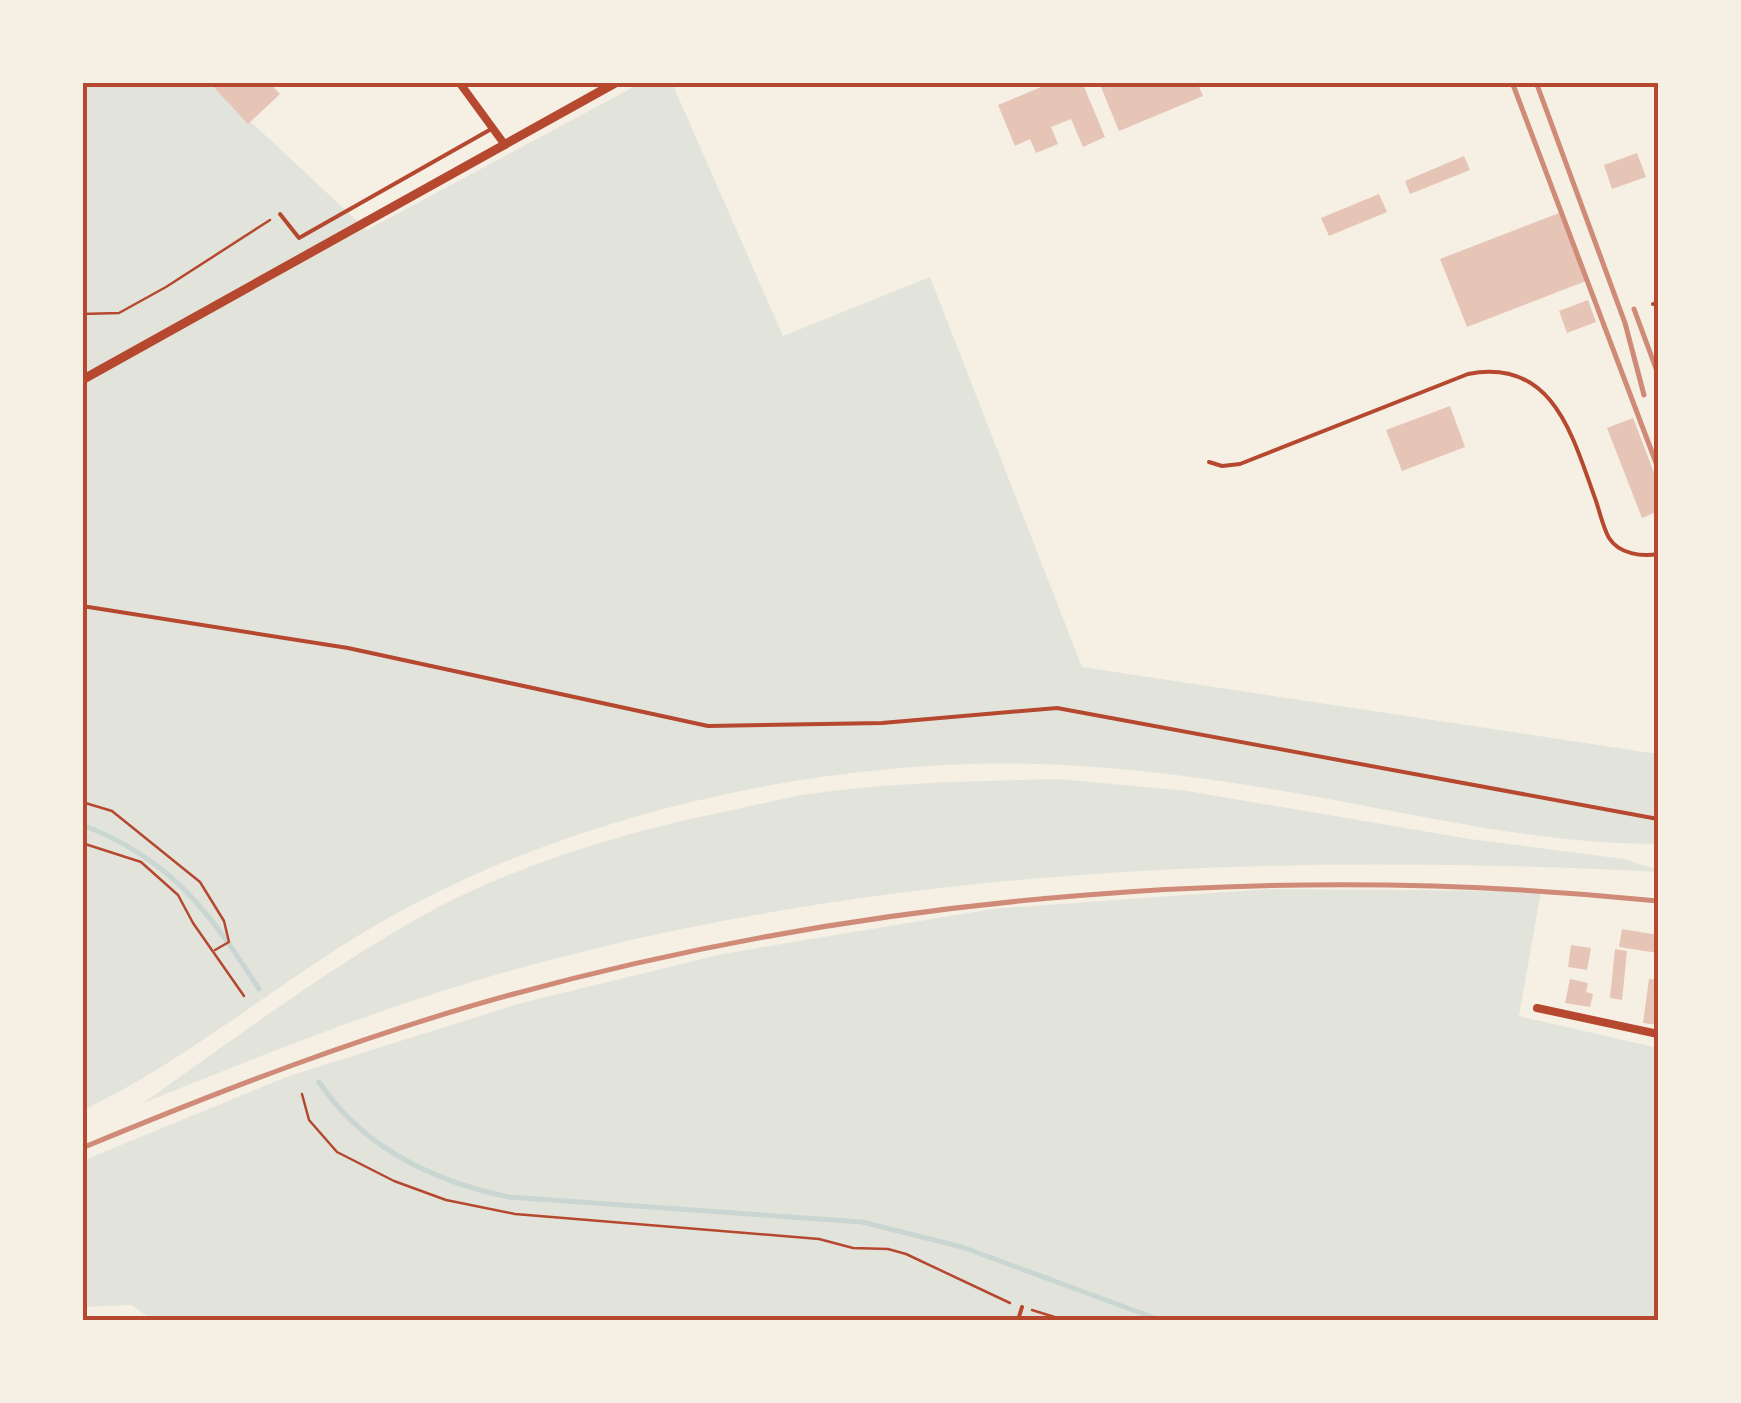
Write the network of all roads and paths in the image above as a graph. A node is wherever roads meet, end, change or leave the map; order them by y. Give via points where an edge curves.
1 (459, 82) edge
2 (617, 82) edge
3 (493, 128) junction
4 (505, 145) junction
5 (280, 214) joint
6 (82, 314) edge
7 (82, 380) edge
8 (1209, 462) dead end
9 (1658, 554) edge
10 (82, 606) edge
11 (82, 802) edge
12 (1658, 819) edge
13 (82, 843) edge
14 (214, 951) junction
15 (244, 996) dead end
16 (1537, 1008) dead end
17 (1658, 1034) edge
18 (302, 1094) dead end
19 (1022, 1307) junction
20 (1018, 1320) edge
21 (1064, 1320) edge

1 - 3 street
2 - 4 street
3 - 4 street
3 - 5 lane via 299,238
4 - 7 street
5 - 6 path via 119,313
8 - 9 lane via 1240,464 1468,374 1508,372 1546,395 1564,419 1609,537 1634,554
10 - 12 lane via 348,648 708,726 882,723 1056,708
11 - 14 path via 112,810 200,882 229,942
13 - 14 path via 141,862 178,894
14 - 15 path
16 - 17 street
18 - 19 path via 309,1120 338,1152 446,1200 515,1214 888,1249
19 - 20 lane
19 - 21 path

